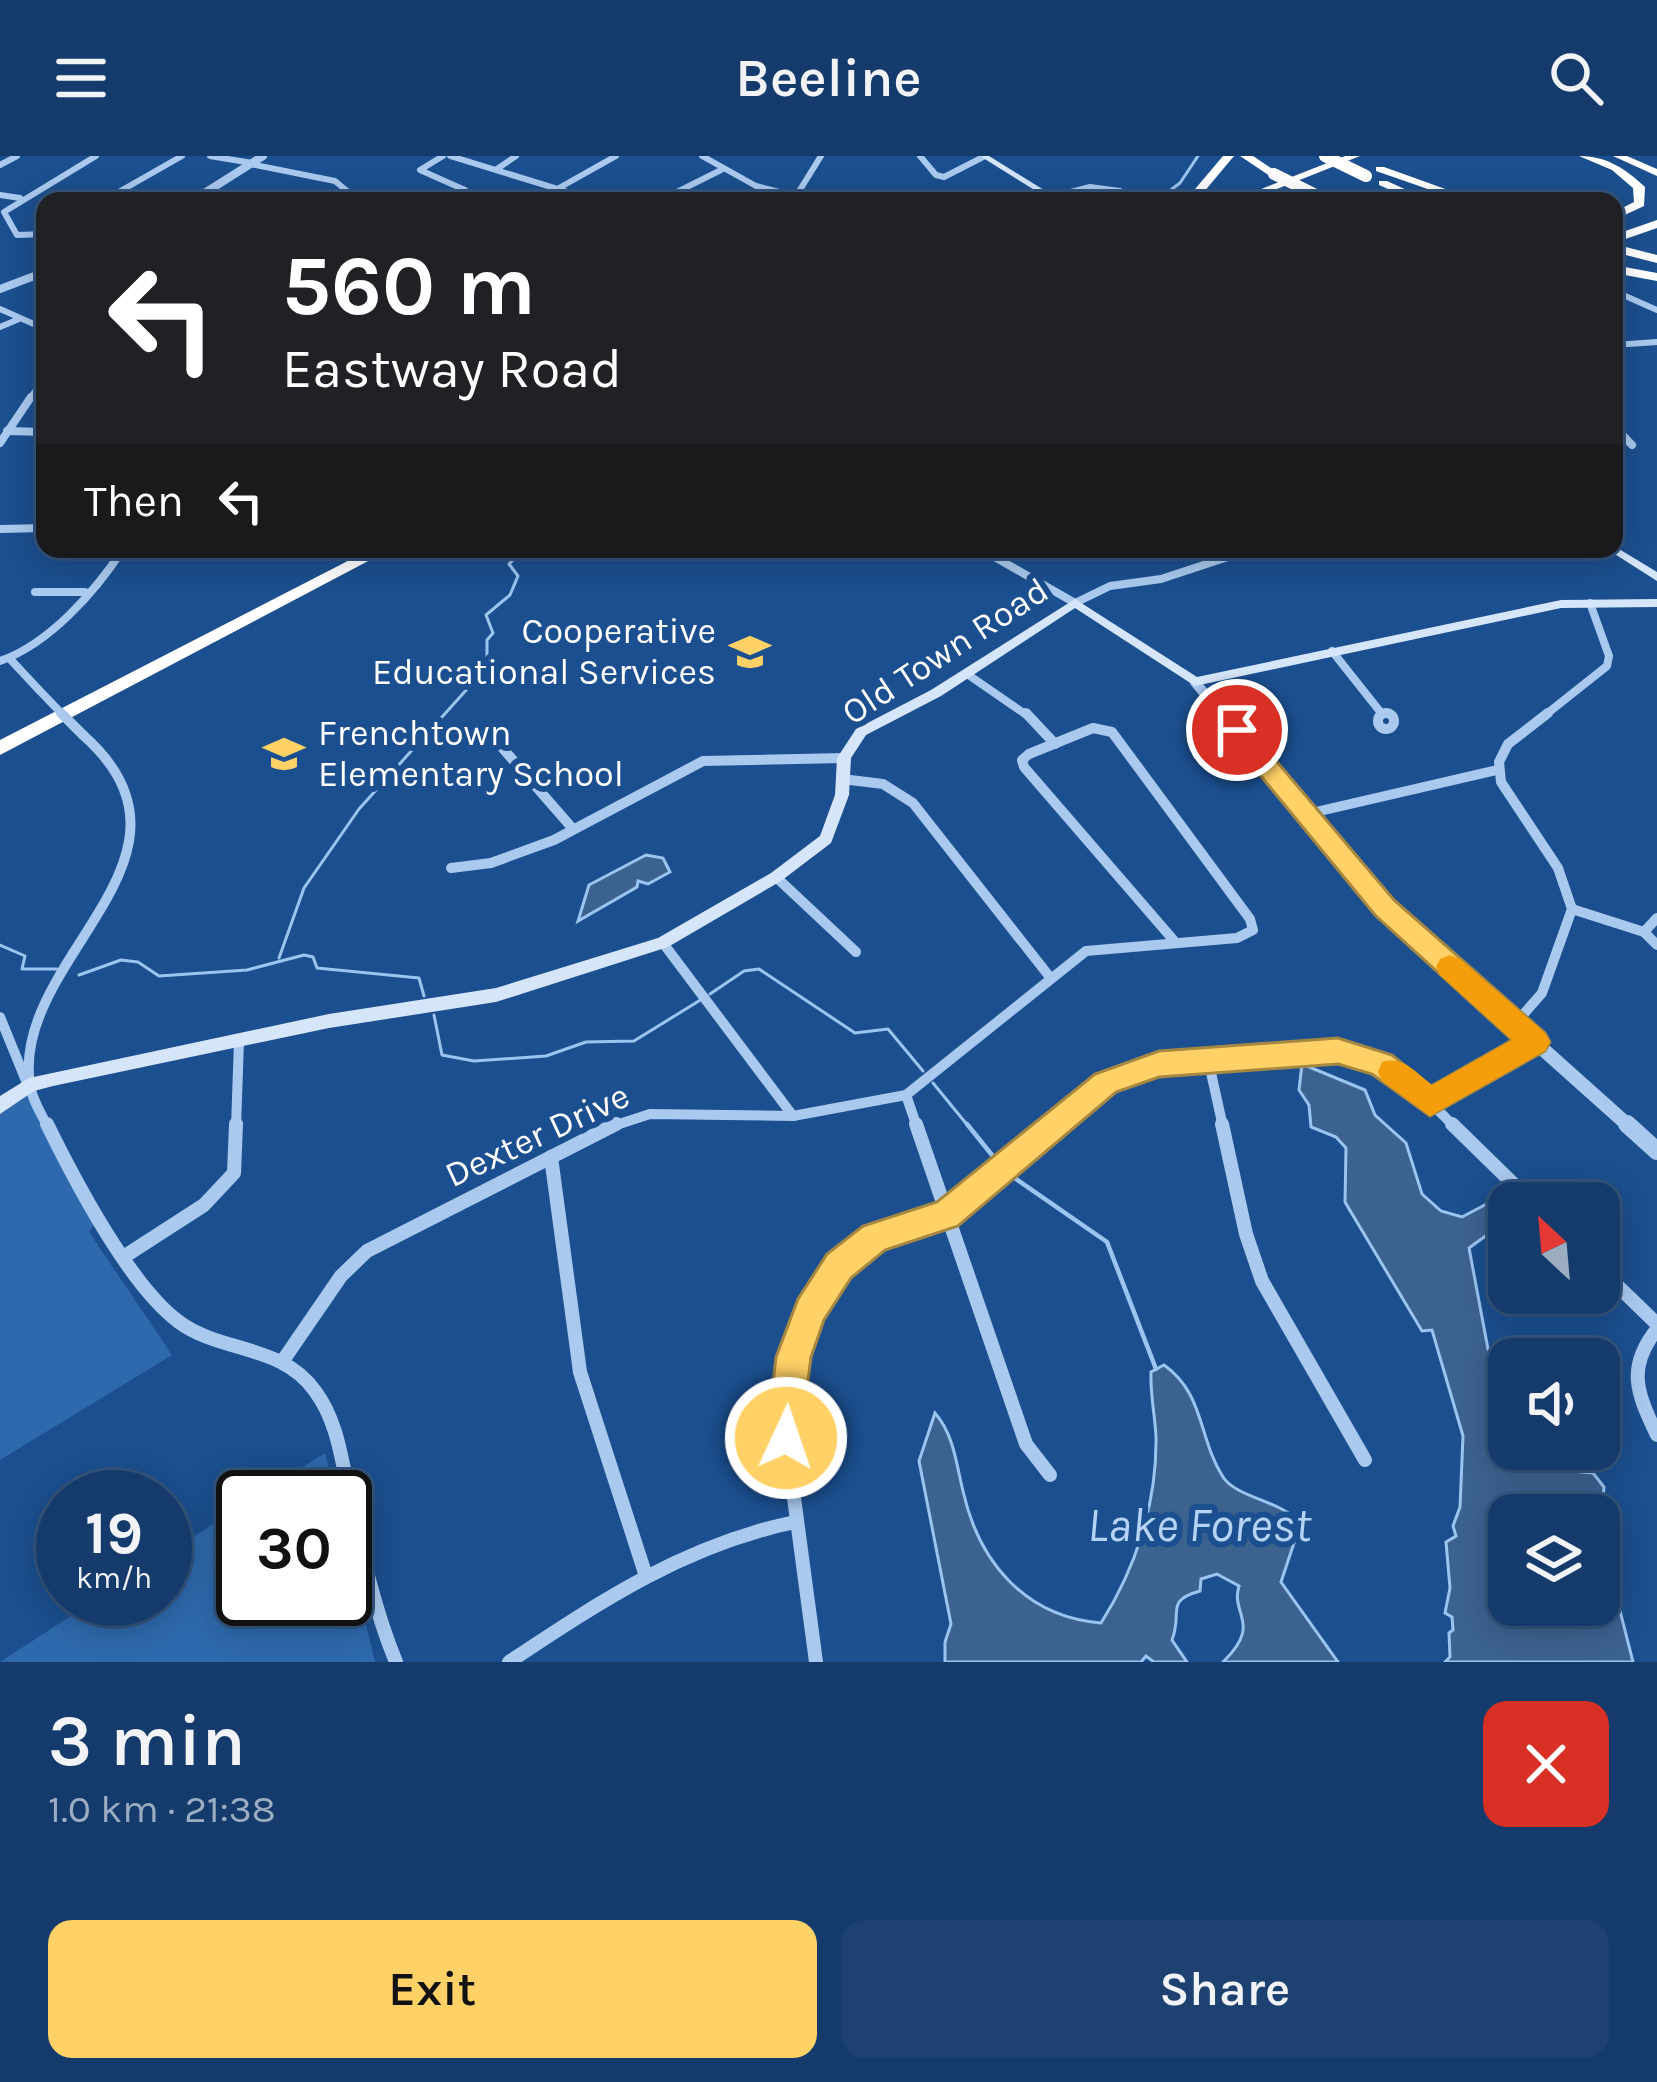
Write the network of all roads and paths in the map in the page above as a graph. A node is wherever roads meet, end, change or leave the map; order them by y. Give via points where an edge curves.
1 (17, 156) edge
2 (96, 156) edge
3 (182, 156) edge
4 (210, 156) edge
5 (263, 156) edge
6 (447, 156) edge
7 (516, 156) edge
8 (616, 156) edge
9 (702, 156) edge
10 (821, 156) edge
11 (920, 156) edge
12 (979, 156) edge
13 (1208, 156) edge
14 (1229, 156) edge
15 (1245, 156) edge
16 (1325, 156) edge
17 (1583, 156) edge
18 (1618, 156) edge
19 (1367, 158) edge
20 (251, 164) junction
21 (0, 165) edge
22 (497, 170) junction
23 (721, 170) junction
24 (1657, 173) edge
25 (559, 188) junction
26 (1120, 191) dead end
27 (120, 192) edge
28 (206, 192) edge
29 (348, 192) edge
30 (462, 192) edge
31 (571, 192) edge
32 (677, 192) edge
33 (774, 192) edge
34 (798, 192) edge
35 (1043, 192) edge
36 (1075, 192) edge
37 (1196, 192) edge
38 (1198, 192) edge
39 (1265, 192) edge
40 (1281, 192) edge
41 (1310, 192) edge
42 (1404, 192) edge
43 (1439, 192) edge
44 (1451, 192) edge
45 (0, 194) edge
46 (20, 198) junction
47 (1623, 213) edge
48 (1657, 224) edge
49 (36, 234) edge
50 (1623, 240) edge
51 (1623, 247) edge
52 (1657, 259) edge
53 (1623, 267) edge
54 (1657, 274) edge
55 (36, 275) edge
56 (2, 287) edge
57 (1623, 295) edge
58 (0, 309) edge
59 (1657, 310) edge
60 (19, 319) junction
61 (36, 324) edge
62 (0, 327) edge
63 (1657, 342) edge
64 (1623, 344) edge
65 (36, 390) edge
66 (7, 431) junction
67 (36, 432) edge
68 (1623, 436) edge
69 (0, 443) edge
70 (1632, 445) dead end
71 (0, 529) edge
72 (36, 529) edge
73 (1623, 555) edge
74 (115, 558) edge
75 (343, 558) edge
76 (365, 558) edge
77 (997, 558) edge
78 (1225, 558) edge
79 (1657, 577) edge
80 (35, 592) dead end
81 (85, 592) junction
82 (1076, 603) junction
83 (1590, 603) junction
84 (1657, 603) edge
85 (1332, 651) junction
86 (6, 660) edge
87 (968, 674) junction
88 (1195, 682) junction
89 (1382, 714) dead end
90 (0, 735) edge
91 (492, 736) dead end
92 (1055, 744) junction
93 (0, 748) edge
94 (844, 758) junction
95 (1497, 770) junction
96 (842, 779) junction
97 (1307, 814) junction
98 (573, 829) junction
99 (451, 868) dead end
100 (776, 877) junction
101 (1572, 910) junction
102 (1657, 918) edge
103 (1644, 932) junction
104 (663, 943) junction
105 (1176, 943) junction
106 (1657, 945) edge
107 (856, 952) dead end
108 (1049, 976) junction
109 (0, 1017) edge
110 (1515, 1024) junction
111 (34, 1036) junction
112 (239, 1041) junction
113 (1535, 1042) junction
114 (8, 1043) junction
115 (1208, 1059) junction
116 (29, 1085) junction
117 (906, 1094) junction
118 (1430, 1102) junction
119 (0, 1106) edge
120 (793, 1116) junction
121 (1657, 1151) edge
122 (551, 1157) junction
123 (1512, 1182) edge
124 (947, 1215) junction
125 (125, 1256) junction
126 (1620, 1289) edge
127 (1657, 1327) edge
128 (284, 1359) junction
129 (1657, 1436) edge
130 (1365, 1460) dead end
131 (1050, 1475) dead end
132 (795, 1522) junction
133 (645, 1573) junction
134 (396, 1662) edge
135 (508, 1662) edge
136 (816, 1662) edge

1 - 21 street
2 - 46 street
3 - 27 street
4 - 20 street
5 - 20 street
6 - 22 street
6 - 30 street via 420,170
7 - 22 street
8 - 25 street
9 - 23 street
10 - 34 street
11 - 12 street via 940,177
12 - 35 main road
13 - 37 highway
14 - 38 highway
15 - 41 highway, bridge
16 - 42 highway, bridge
17 - 47 highway via 1639,188 1640,204
18 - 24 highway
19 - 39 highway
19 - 40 highway
19 - 43 highway
19 - 44 highway
20 - 28 street
20 - 29 street via 335,181
22 - 25 street
23 - 32 street
23 - 33 street
25 - 31 street
26 - 36 street
45 - 46 street
46 - 49 street via 4,212 16,235
48 - 50 highway
51 - 52 highway
53 - 54 highway
55 - 56 street
57 - 59 street
58 - 60 street
60 - 61 street
60 - 62 street
63 - 64 street
65 - 66 street
66 - 67 street
66 - 69 street
68 - 70 street
71 - 72 street
73 - 79 main road
74 - 81 street
75 - 90 highway
76 - 93 highway
77 - 82 street
78 - 82 street via 1110,586
80 - 81 street
81 - 86 street
82 - 87 main road, Old Town Road
82 - 88 main road, Old Town Road
83 - 84 main road
83 - 85 main road
83 - 95 street via 1607,666 1508,743
85 - 88 main road
85 - 89 street
86 - 111 street, bridge via 118,769 132,807 123,863
87 - 92 street via 1023,710
87 - 94 main road, Old Town Road via 861,732
88 - 97 street
91 - 98 street
92 - 105 street via 1024,757 1024,767
92 - 105 street, Dexter Drive via 1093,728 1112,732 1252,924 1244,937
94 - 96 main road, Old Town Road
94 - 98 street via 703,761
95 - 97 street
95 - 101 street via 1560,873
96 - 100 main road, Old Town Road via 826,839
96 - 108 street via 883,784 914,803
97 - 110 street via 1385,908
98 - 99 street via 491,863
100 - 104 main road, Old Town Road
100 - 107 street
101 - 103 street
101 - 110 street via 1541,999
102 - 103 street
103 - 106 street
104 - 112 main road, Old Town Road via 496,995
104 - 120 street
105 - 108 street, Dexter Drive via 1095,949
108 - 117 street, Dexter Drive
109 - 114 street
110 - 113 street
111 - 114 street
111 - 116 street
112 - 116 main road, Old Town Road
112 - 125 street via 229,1182
113 - 118 street
113 - 121 street
114 - 116 street
115 - 118 street via 1338,1051 1381,1064
115 - 124 street via 1147,1066 1106,1083
115 - 130 street via 1262,1281
116 - 119 main road, Old Town Road
116 - 125 street
117 - 120 street, Dexter Drive
117 - 124 street
118 - 123 street
120 - 122 street, Dexter Drive via 650,1114
122 - 128 street, Dexter Drive via 367,1251
122 - 133 street via 580,1372
124 - 131 street via 1025,1444
124 - 132 street via 862,1244 811,1311 786,1409
125 - 128 street via 180,1323
126 - 127 street
127 - 129 street via 1633,1361 1633,1376
128 - 134 street via 326,1406
132 - 133 street via 731,1533
132 - 136 street
133 - 135 street

